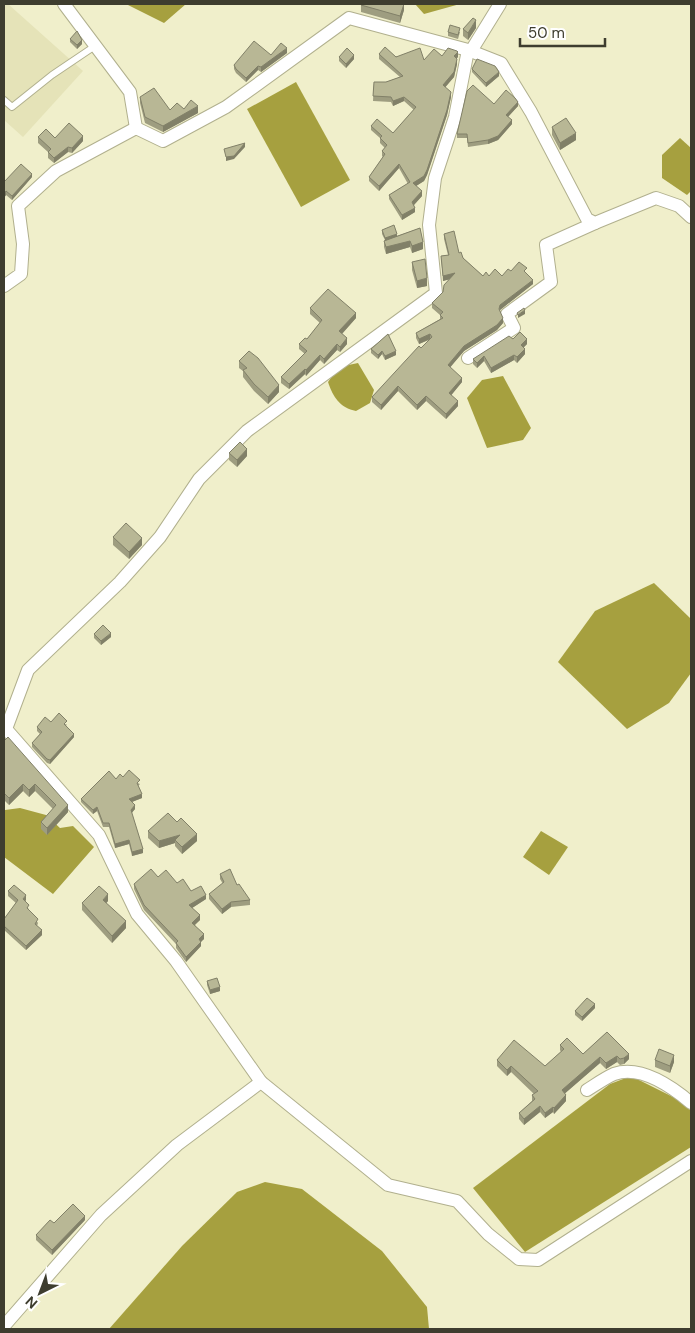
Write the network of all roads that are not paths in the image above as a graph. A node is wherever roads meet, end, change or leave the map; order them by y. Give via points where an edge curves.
1 (64, 4) edge
2 (500, 4) edge
3 (95, 46) junction
4 (470, 50) junction
5 (4, 100) edge
6 (136, 128) junction
7 (691, 217) edge
8 (596, 223) junction
9 (4, 286) edge
10 (468, 358) dead end
11 (5, 729) edge
12 (261, 1082) junction
13 (586, 1090) dead end
14 (691, 1103) edge
15 (691, 1161) edge
16 (4, 1326) edge

1 - 3 street
2 - 4 street
3 - 5 lane via 12,107
3 - 6 street via 130,92
4 - 6 street via 349,18 226,107 163,142
4 - 8 street via 502,64 588,219
4 - 11 street via 455,117 435,178 429,225 436,293 247,431 199,479 160,537 127,574 28,670
6 - 9 street via 56,171 18,206 24,244 21,274
7 - 8 street via 679,206 656,198
8 - 10 street via 546,245 551,282 508,314 514,328
11 - 12 street via 99,835 137,914 176,961
12 - 15 street via 388,1185 457,1201 488,1234 519,1259 538,1260
12 - 16 street via 177,1145 101,1215
13 - 14 street via 614,1074 640,1072 678,1092

